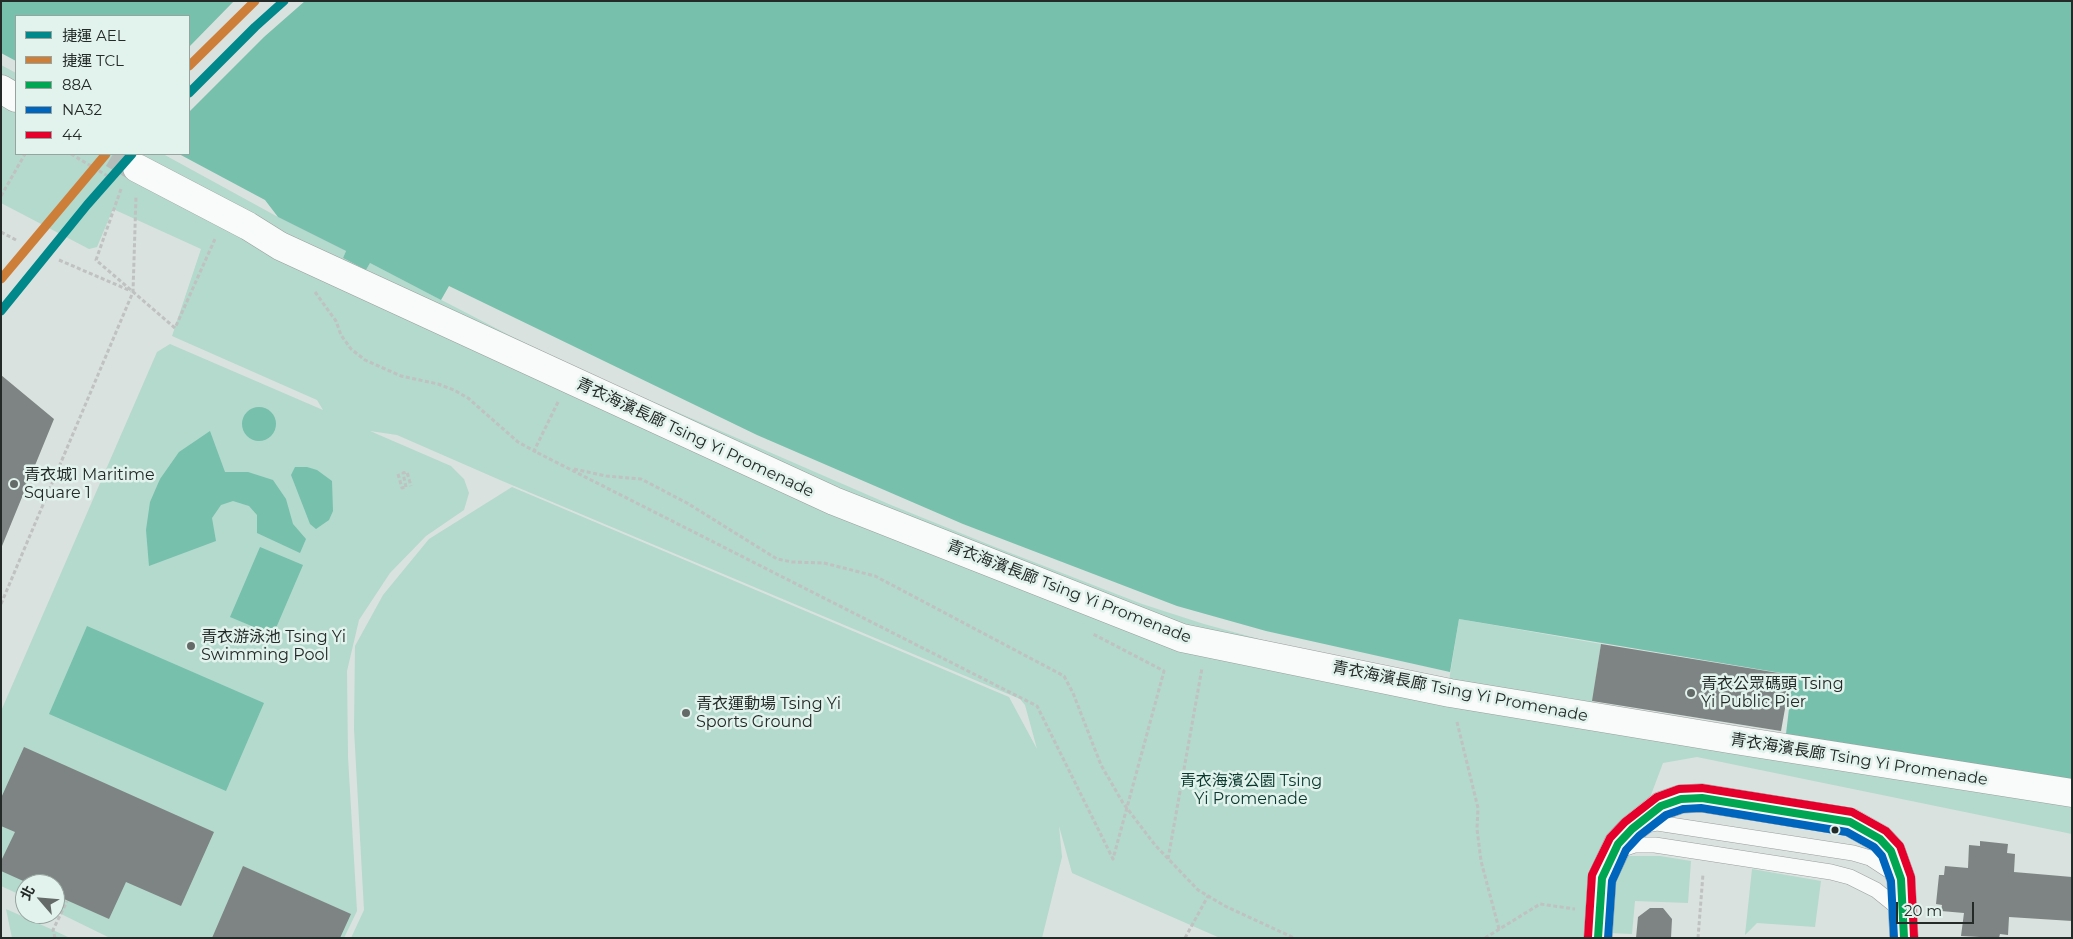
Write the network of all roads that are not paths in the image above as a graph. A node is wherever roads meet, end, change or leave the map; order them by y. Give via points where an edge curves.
1 (1, 89) edge
2 (15, 97) edge
3 (125, 178) tunnel mouth
4 (2072, 793) edge
5 (1608, 862) junction
6 (1904, 925) edge
7 (1598, 938) edge

1 - 2 street
3 - 4 street, 青衣海濱長廊 Tsing Yi Promenade via 248,226 280,246 834,502 1182,638 1450,692
5 - 6 lane via 1619,849 1655,845 1832,872 1876,890
5 - 6 street via 1632,829 1661,806 1680,799 1710,799 1850,822 1880,839 1890,851 1901,879
5 - 7 street via 1602,878

